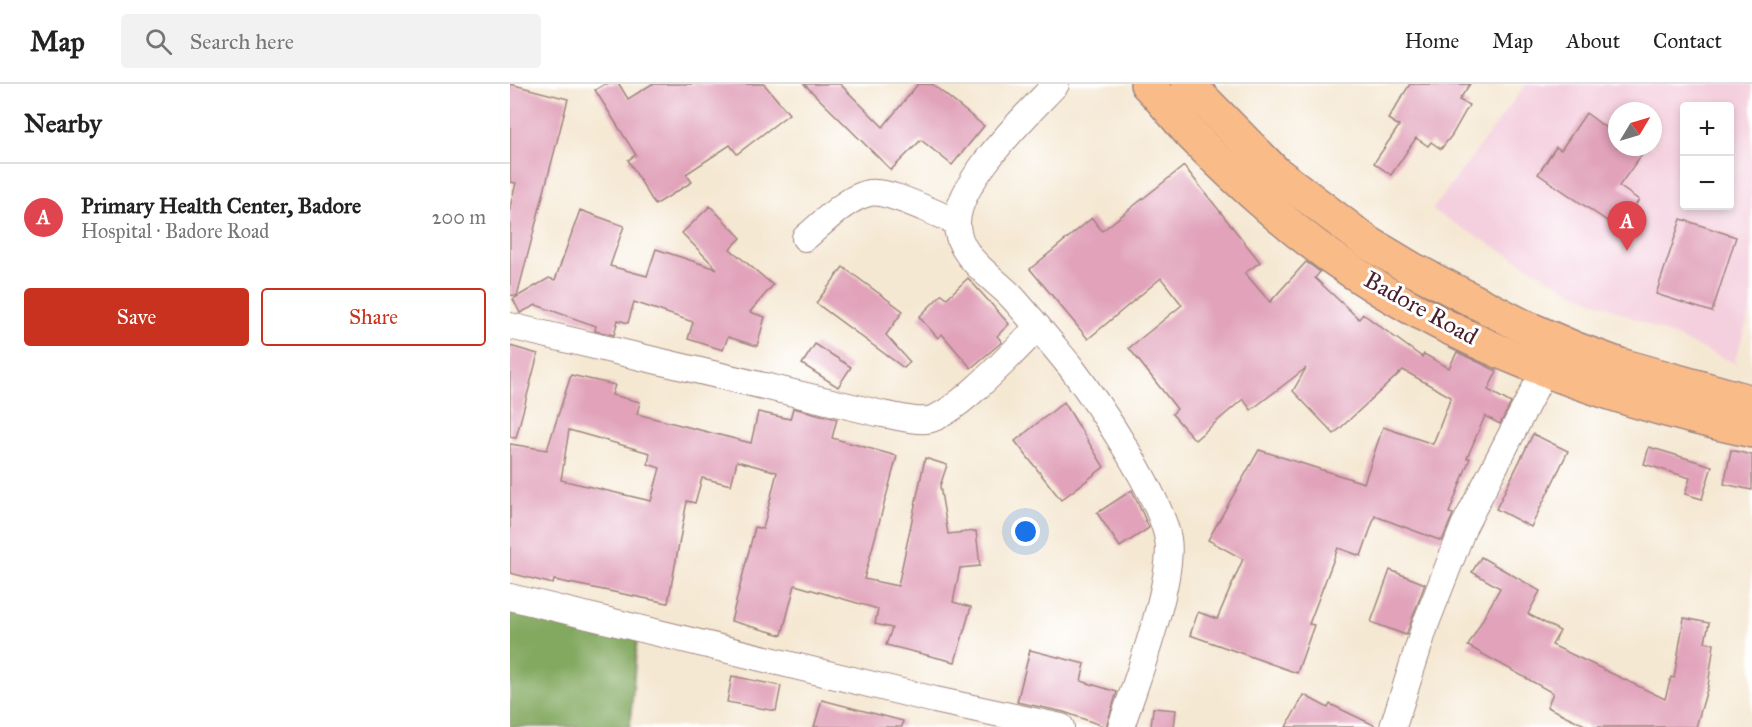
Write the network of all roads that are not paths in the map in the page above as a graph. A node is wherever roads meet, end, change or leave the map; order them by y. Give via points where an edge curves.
1 (1056, 84) edge
2 (1148, 84) edge
3 (1188, 84) edge
4 (1244, 163) junction
5 (957, 222) junction
6 (805, 238) dead end
7 (510, 326) edge
8 (1038, 327) junction
9 (1545, 369) junction
10 (1752, 402) edge
11 (1752, 431) edge
12 (510, 597) edge
13 (1061, 727) edge
14 (1121, 727) edge
15 (1393, 727) edge

1 - 5 street via 996,149 971,185
2 - 4 main road, Badore Road via 1189,132
3 - 4 main road, Badore Road
4 - 9 main road, Badore Road via 1276,214 1390,293 1442,324
4 - 10 main road, Badore Road via 1315,204 1367,242 1478,304 1620,365
5 - 6 street via 872,193 839,210
5 - 8 street via 965,248 978,266
7 - 8 street via 882,414 925,420 956,405
8 - 14 street via 1071,369 1138,472 1161,516 1168,540 1168,567 1153,627
9 - 11 main road, Badore Road via 1628,400
9 - 15 street via 1464,526 1426,623
12 - 13 street

